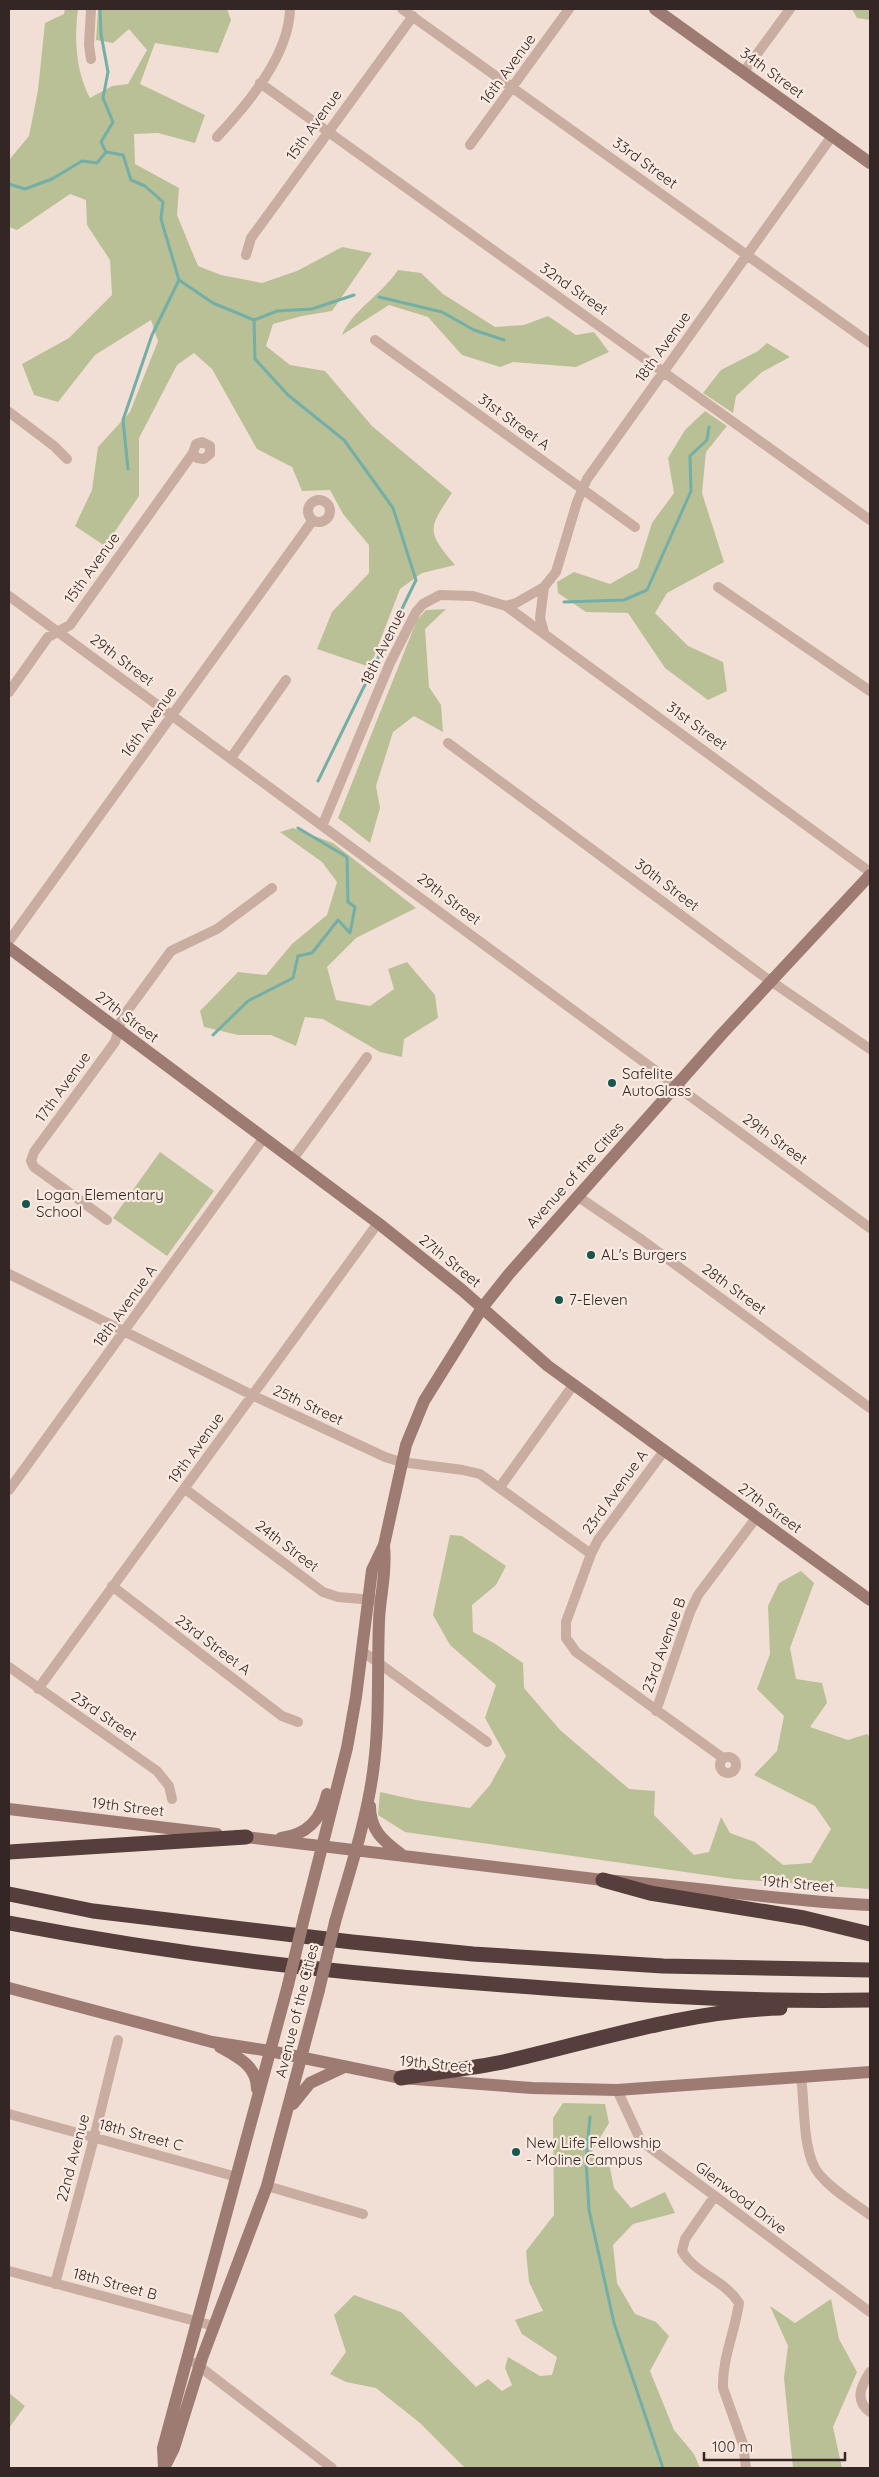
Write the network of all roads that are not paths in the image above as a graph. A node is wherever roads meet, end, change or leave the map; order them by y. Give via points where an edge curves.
1 (92, 9) edge
2 (290, 9) edge
3 (402, 9) edge
4 (569, 9) edge
5 (655, 9) edge
6 (790, 9) edge
7 (413, 16) junction
8 (91, 59) dead end
9 (744, 73) junction
10 (260, 83) junction
11 (514, 87) junction
12 (327, 131) junction
13 (832, 136) junction
14 (217, 137) dead end
15 (470, 145) dead end
16 (870, 163) edge
17 (246, 255) dead end
18 (748, 255) junction
19 (375, 340) dead end
20 (870, 342) edge
21 (664, 371) junction
22 (9, 412) edge
23 (193, 453) dead end
24 (67, 459) dead end
25 (582, 489) junction
26 (313, 520) dead end
27 (870, 520) edge
28 (635, 527) dead end
29 (544, 587) junction
30 (718, 587) dead end
31 (9, 596) edge
32 (506, 606) junction
33 (58, 632) junction
34 (544, 632) junction
35 (286, 680) dead end
36 (870, 691) edge
37 (9, 692) edge
38 (172, 716) junction
39 (448, 743) dead end
40 (231, 758) junction
41 (323, 824) junction
42 (870, 874) edge
43 (272, 888) dead end
44 (9, 941) edge
45 (9, 948) edge
46 (772, 981) junction
47 (118, 1031) junction
48 (870, 1049) edge
49 (367, 1057) dead end
50 (676, 1087) junction
51 (263, 1139) junction
52 (292, 1159) junction
53 (577, 1196) junction
54 (107, 1220) dead end
55 (378, 1223) junction
56 (870, 1228) edge
57 (9, 1274) edge
58 (482, 1308) junction
59 (125, 1331) junction
60 (574, 1384) junction
61 (252, 1396) junction
62 (870, 1408) edge
63 (664, 1450) junction
64 (401, 1462) junction
65 (500, 1487) junction
66 (185, 1489) junction
67 (9, 1490) edge
68 (756, 1518) junction
69 (591, 1554) junction
70 (112, 1586) junction
71 (375, 1599) junction
72 (870, 1600) edge
73 (362, 1651) junction
74 (377, 1662) junction
75 (9, 1667) edge
76 (38, 1689) junction
77 (656, 1711) junction
78 (298, 1722) dead end
79 (486, 1742) dead end
80 (723, 1758) dead end
81 (370, 1788) junction
82 (172, 1798) dead end
83 (9, 1809) edge
84 (246, 1838) junction
85 (262, 1840) junction
86 (322, 1847) junction
87 (355, 1850) junction
88 (9, 1852) edge
89 (403, 1855) junction
90 (603, 1880) junction
91 (9, 1894) edge
92 (870, 1905) edge
93 (9, 1922) edge
94 (870, 1934) edge
95 (870, 1970) edge
96 (9, 1988) edge
97 (869, 2000) edge
98 (118, 2040) dead end
99 (212, 2042) junction
100 (270, 2051) junction
101 (302, 2058) junction
102 (346, 2066) junction
103 (870, 2072) edge
104 (802, 2077) junction
105 (401, 2078) junction
106 (617, 2090) junction
107 (256, 2105) junction
108 (289, 2110) junction
109 (9, 2114) edge
110 (94, 2138) junction
111 (237, 2177) junction
112 (267, 2186) junction
113 (714, 2197) junction
114 (363, 2214) dead end
115 (870, 2215) edge
116 (9, 2271) edge
117 (55, 2284) junction
118 (870, 2312) edge
119 (199, 2322) junction
120 (214, 2326) junction
121 (188, 2358) junction
122 (199, 2366) junction
123 (870, 2372) edge
124 (870, 2412) edge
125 (164, 2468) edge
126 (332, 2468) edge
127 (746, 2468) edge

1 - 8 street
2 - 10 street via 285,41
3 - 7 street, 33rd Street
4 - 11 street, 16th Avenue
5 - 9 main road, 34th Street
6 - 9 street
7 - 11 street, 33rd Street
7 - 12 street, 15th Avenue
9 - 13 main road, 34th Street
10 - 12 street, 32nd Street
10 - 14 street
11 - 15 street, 16th Avenue
11 - 18 street, 33rd Street
12 - 17 street, 15th Avenue via 251,238
12 - 21 street, 32nd Street
13 - 16 main road, 34th Street
13 - 18 street, 18th Avenue
18 - 20 street, 33rd Street
18 - 21 street, 18th Avenue
19 - 25 street, 31st Street A
21 - 25 street, 18th Avenue
21 - 27 street, 32nd Street
22 - 24 street
23 - 33 street, 15th Avenue via 70,625
25 - 28 street, 31st Street A
25 - 29 street, 18th Avenue via 556,572
26 - 38 street, 16th Avenue
29 - 32 street, 18th Avenue
29 - 34 street, 18th Avenue via 540,611
30 - 36 street
31 - 33 street, 29th Street
32 - 34 street, 31st Street
32 - 41 street, 18th Avenue via 474,596 440,595 416,612 390,663
33 - 37 street, 15th Avenue via 48,638
33 - 38 street, 29th Street
34 - 42 street, 31st Street
35 - 40 street
38 - 40 street, 29th Street
38 - 44 street, 16th Avenue
39 - 46 street, 30th Street
40 - 41 street, 29th Street
41 - 50 street, 29th Street
42 - 46 main road, Avenue of the Cities
43 - 47 street, 17th Avenue via 216,929 172,951 122,1018
45 - 47 main road, 27th Street
46 - 48 street, 30th Street
46 - 50 main road, Avenue of the Cities
47 - 51 main road, 27th Street
47 - 54 street, 17th Avenue via 115,1042 34,1152 31,1161 34,1167
49 - 52 street
50 - 53 main road, Avenue of the Cities
50 - 56 street, 29th Street
51 - 52 main road, 27th Street
51 - 59 street, 18th Avenue A
52 - 55 main road, 27th Street
53 - 58 main road, Avenue of the Cities
53 - 62 street, 28th Street
55 - 58 main road, 27th Street
55 - 61 street, 19th Avenue
57 - 59 street, 25th Street
58 - 60 main road, 27th Street via 532,1354
58 - 64 main road, Avenue of the Cities via 424,1401
59 - 61 street, 25th Street
59 - 67 street, 18th Avenue A
60 - 63 main road, 27th Street
60 - 65 street
61 - 64 street, 25th Street
61 - 66 street, 19th Avenue
63 - 68 main road, 27th Street
63 - 69 street, 23rd Avenue A
64 - 65 street, 25th Street via 472,1471
64 - 71 main road, Avenue of the Cities via 384,1545 386,1566
65 - 69 street, 25th Street
66 - 70 street, 19th Avenue
66 - 71 street, 24th Street via 324,1592
68 - 72 main road, 27th Street
68 - 77 street, 23rd Avenue B via 698,1595
69 - 77 street, 23rd Avenue A via 566,1622 566,1638 576,1652
70 - 76 street, 19th Avenue
70 - 78 street, 23rd Street A via 282,1716
71 - 73 main road, Avenue of the Cities
71 - 74 main road, Avenue of the Cities
73 - 74 street
73 - 85 main road via 322,1813 314,1824 294,1836
73 - 86 main road, Avenue of the Cities via 347,1748
74 - 79 street
74 - 81 main road, Avenue of the Cities via 377,1732
75 - 76 street, 23rd Street
76 - 82 street, 23rd Street via 157,1772 169,1786
77 - 80 street
81 - 87 main road, Avenue of the Cities
81 - 89 main road via 370,1813 376,1832
83 - 84 main road, 19th Street
84 - 85 main road, 19th Street
84 - 88 highway
85 - 86 main road, 19th Street
86 - 87 main road, 19th Street
86 - 100 main road, Avenue of the Cities, bridge
87 - 89 main road, 19th Street
87 - 101 main road, Avenue of the Cities, bridge
89 - 90 main road, 19th Street
90 - 92 main road, 19th Street
90 - 94 highway via 650,1893 804,1918
91 - 95 highway via 93,1911 472,1954 663,1966
93 - 97 highway via 196,1954 433,1980 642,1995
96 - 99 main road, 19th Street
97 - 105 highway via 704,2015 466,2070
98 - 110 street, 22nd Avenue
99 - 100 main road, 19th Street
99 - 107 main road via 248,2064 257,2082
100 - 101 main road, 19th Street
100 - 107 main road, Avenue of the Cities
101 - 102 main road, 19th Street
101 - 108 main road, Avenue of the Cities
102 - 105 main road, 19th Street
102 - 108 main road via 310,2083
103 - 104 main road, 19th Street
104 - 106 main road, 19th Street
104 - 115 street via 809,2154 816,2170
105 - 106 main road, 19th Street via 532,2088
106 - 113 street, Glenwood Drive via 641,2142
107 - 111 main road, Avenue of the Cities
108 - 112 main road, Avenue of the Cities
109 - 110 street, 18th Street C
110 - 111 street, 18th Street C
110 - 117 street, 22nd Avenue
111 - 119 main road, Avenue of the Cities
112 - 114 street
112 - 120 main road, Avenue of the Cities
113 - 118 street, Glenwood Drive
113 - 127 street via 685,2239 682,2251 695,2266 725,2286 739,2303 723,2380 743,2444
116 - 117 street, 18th Street B
117 - 119 street, 18th Street B
119 - 120 street, 18th Street B
119 - 121 main road, Avenue of the Cities
120 - 122 main road, Avenue of the Cities
121 - 122 street
121 - 125 main road, Avenue of the Cities via 163,2448
122 - 125 main road, Avenue of the Cities via 174,2448
122 - 126 street
123 - 124 street via 861,2387 860,2396

